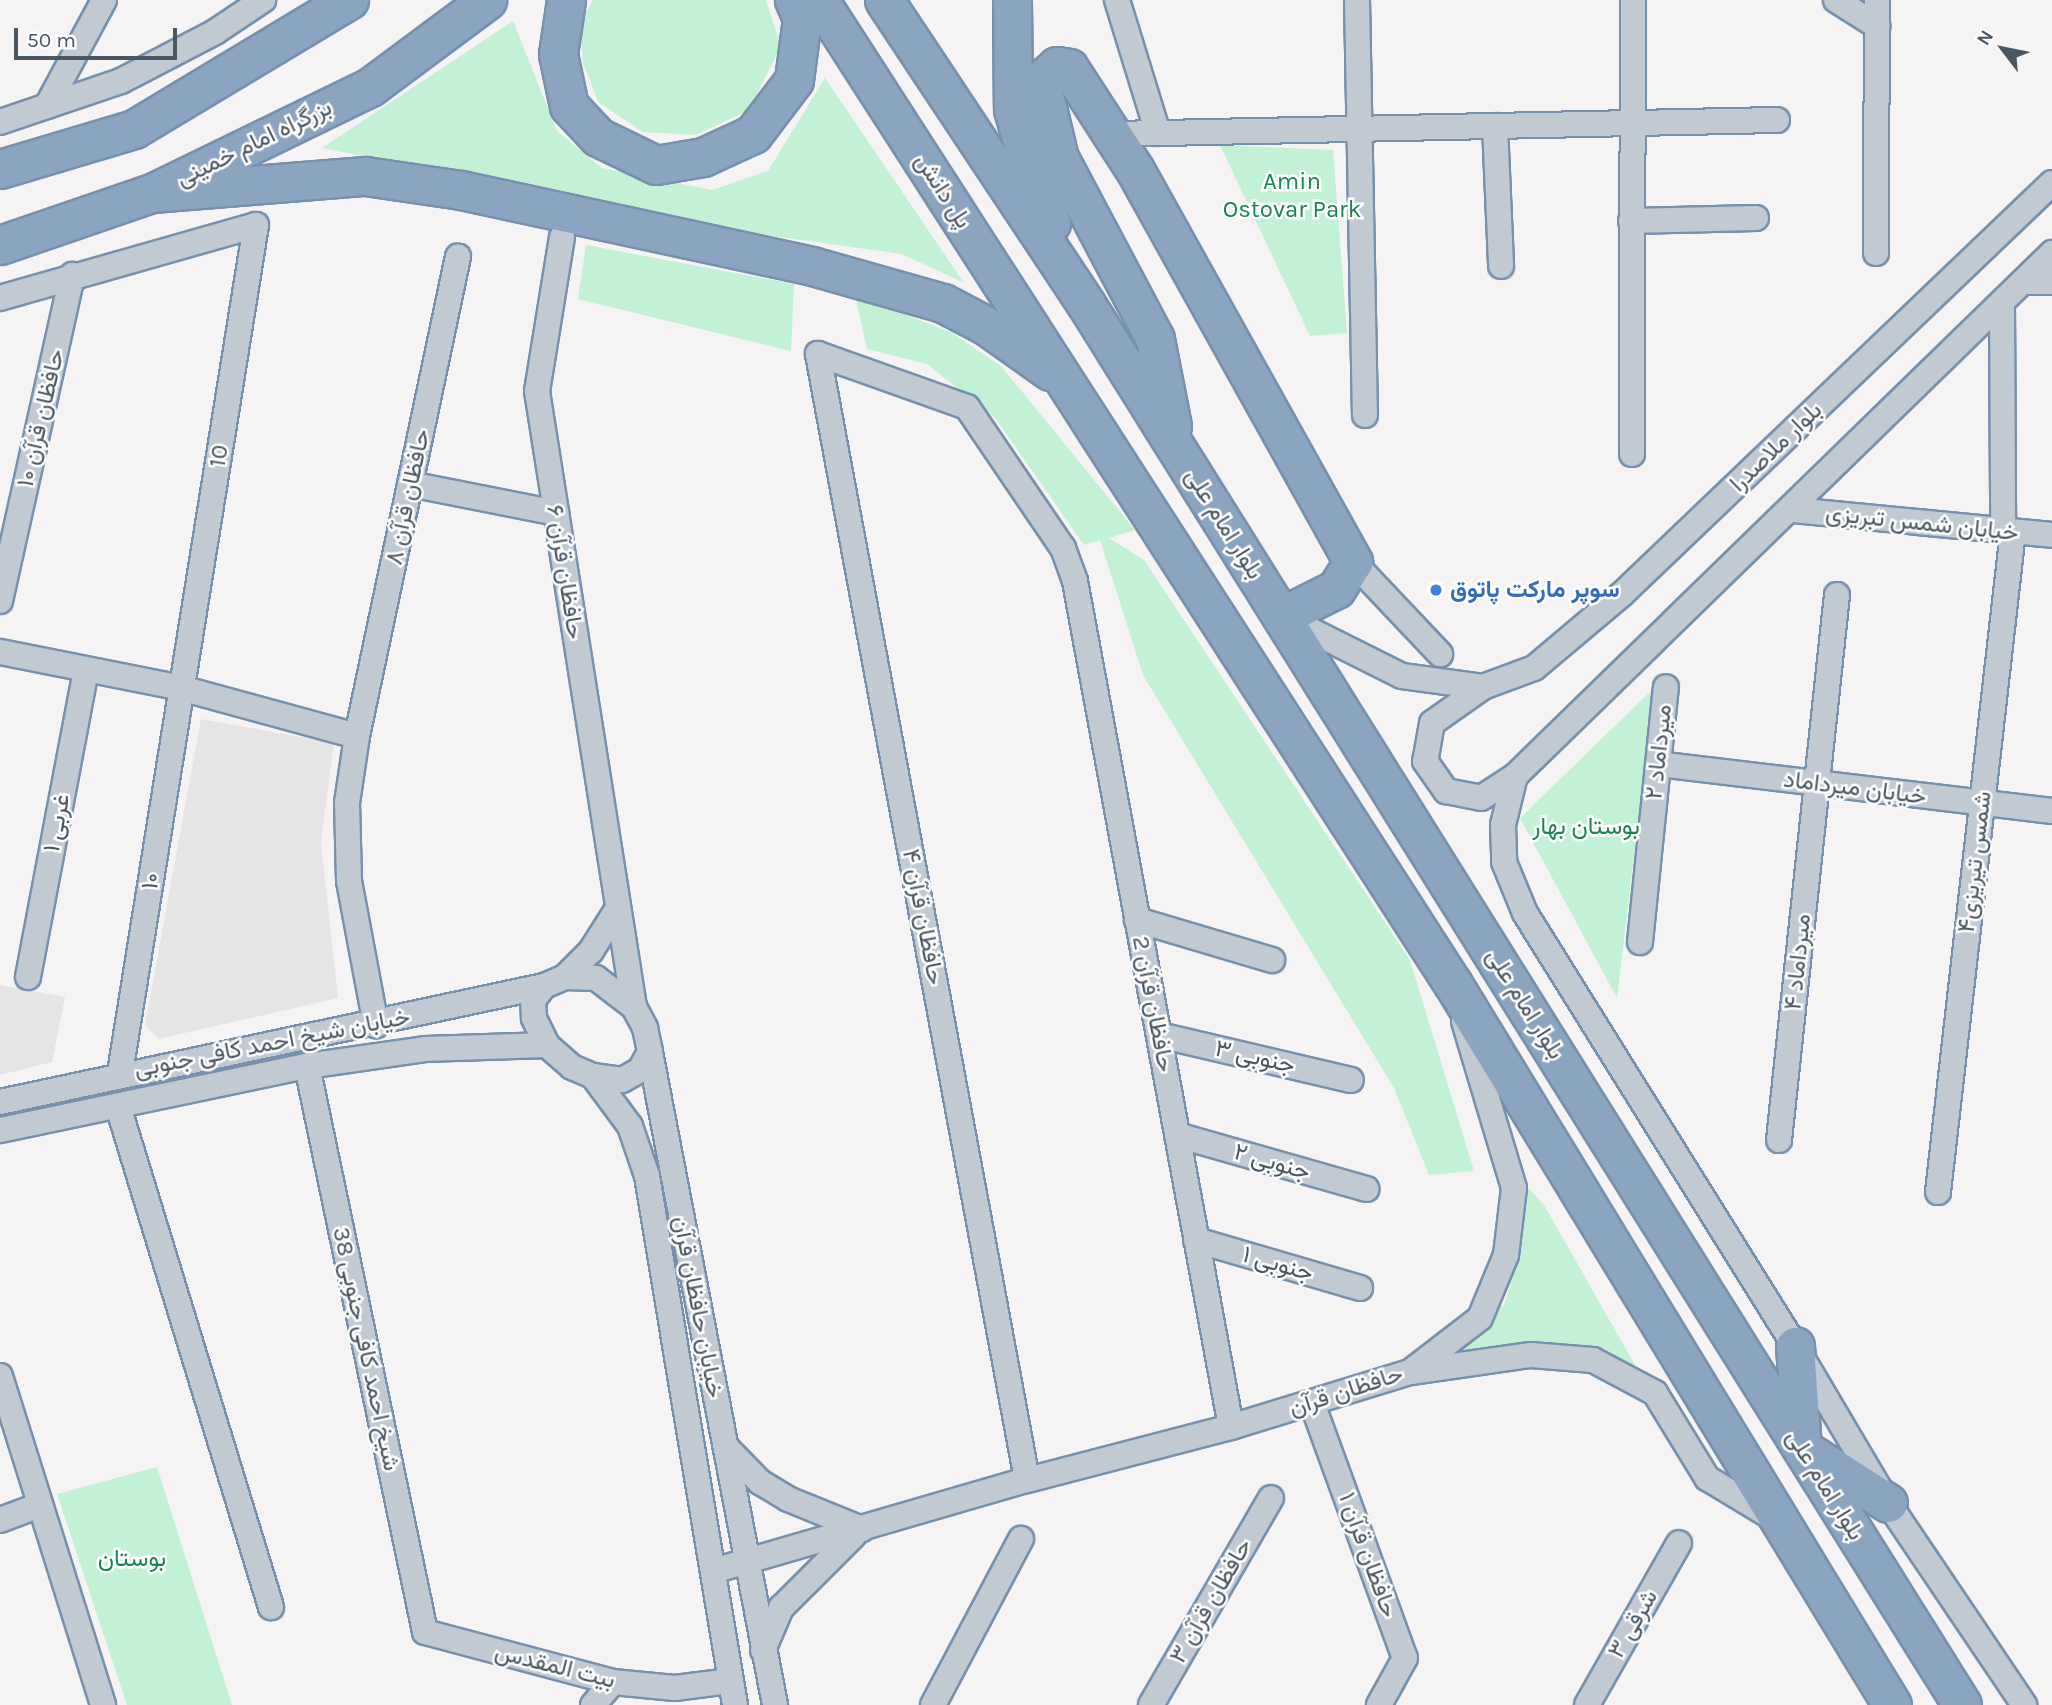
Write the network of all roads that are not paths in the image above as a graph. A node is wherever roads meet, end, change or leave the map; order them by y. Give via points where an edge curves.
1 (104, 0) edge
2 (232, 0) edge
3 (262, 0) edge
4 (349, 0) edge
5 (487, 0) edge
6 (566, 0) edge
7 (794, 0) edge
8 (819, 0) edge
9 (884, 0) edge
10 (1012, 0) edge
11 (1118, 0) edge
12 (1357, 0) edge
13 (1633, 0) edge
14 (1836, 0) edge
15 (1877, 0) edge
16 (1877, 26) junction
17 (215, 32) junction
18 (47, 106) junction
19 (1777, 120) dead end
20 (0, 122) edge
21 (1631, 124) junction
22 (1495, 126) junction
23 (1356, 129) junction
24 (1158, 133) junction
25 (1114, 135) junction
26 (0, 170) edge
27 (2052, 183) edge
28 (152, 193) junction
29 (1756, 218) dead end
30 (1631, 221) junction
31 (562, 237) dead end
32 (0, 245) edge
33 (1876, 253) dead end
34 (2052, 253) edge
35 (458, 257) dead end
36 (1501, 267) dead end
37 (72, 275) junction
38 (2022, 282) junction
39 (2052, 282) edge
40 (0, 298) edge
41 (2002, 303) junction
42 (1086, 304) junction
43 (818, 354) joint
44 (1066, 383) junction
45 (1365, 415) dead end
46 (1176, 447) junction
47 (1632, 454) dead end
48 (410, 484) junction
49 (1793, 510) junction
50 (556, 513) junction
51 (2008, 531) junction
52 (2052, 535) edge
53 (1353, 562) junction
54 (1838, 595) dead end
55 (0, 601) edge
56 (1282, 616) junction
57 (0, 652) edge
58 (1440, 654) dead end
59 (86, 670) junction
60 (1483, 687) junction
61 (1666, 687) dead end
62 (181, 688) junction
63 (356, 736) junction
64 (1658, 764) junction
65 (1515, 776) junction
66 (1817, 783) junction
67 (1982, 803) junction
68 (2052, 811) edge
69 (618, 908) junction
70 (1137, 920) junction
71 (1640, 942) dead end
72 (1272, 960) dead end
73 (28, 976) dead end
74 (555, 981) junction
75 (1453, 984) junction
76 (634, 1007) junction
77 (376, 1025) junction
78 (1158, 1035) junction
79 (547, 1045) junction
80 (650, 1052) junction
81 (307, 1066) junction
82 (120, 1073) junction
83 (593, 1076) junction
84 (1351, 1080) dead end
85 (0, 1102) edge
86 (118, 1105) junction
87 (0, 1130) edge
88 (1177, 1135) junction
89 (1779, 1140) dead end
90 (1366, 1189) dead end
91 (1938, 1192) dead end
92 (1196, 1240) junction
93 (1360, 1288) dead end
94 (1795, 1346) junction
95 (1410, 1372) junction
96 (0, 1376) edge
97 (1311, 1403) junction
98 (1231, 1427) junction
99 (1802, 1448) junction
100 (729, 1450) junction
101 (1027, 1480) junction
102 (1271, 1498) dead end
103 (1888, 1503) junction
104 (40, 1505) junction
105 (0, 1520) edge
106 (1784, 1524) junction
107 (862, 1529) junction
108 (1021, 1539) dead end
109 (1679, 1543) dead end
110 (748, 1562) junction
111 (713, 1571) junction
112 (271, 1606) dead end
113 (425, 1632) joint
114 (763, 1651) junction
115 (613, 1682) junction
116 (732, 1693) edge
117 (941, 1702) edge
118 (103, 1705) edge
119 (593, 1705) edge
120 (775, 1705) edge
121 (1151, 1705) edge
122 (1380, 1705) edge
123 (1587, 1705) edge
124 (1892, 1705) edge
125 (1962, 1705) edge
126 (2024, 1705) edge

1 - 18 street
2 - 17 street
3 - 17 street
4 - 26 highway via 134,129
5 - 28 highway, بزرگراه امام خمینی via 370,87
6 - 7 highway via 558,54 569,106 598,137 656,165 703,157 753,134 794,79 802,18
8 - 44 highway, پل دانش
9 - 42 highway
10 - 42 highway via 1013,109 1032,177
11 - 24 street
12 - 23 street
13 - 21 street
14 - 16 street
15 - 16 street
16 - 33 street
17 - 18 street via 121,81
18 - 20 street
19 - 21 street
21 - 22 street
21 - 30 street
22 - 23 street
22 - 36 street
23 - 24 street
23 - 45 street
24 - 25 street
25 - 46 highway via 1069,68 1058,66 1046,76 1043,91 1059,158 1155,339
25 - 53 highway
27 - 60 street, بلوار ملاصدرا via 1622,594 1534,668
28 - 32 highway, بزرگراه امام خمینی
28 - 44 highway via 365,176 461,190 812,266 943,303 985,325
29 - 30 street
30 - 47 street
31 - 50 street, حافظان قرآن ۶ via 537,391
34 - 38 street
35 - 48 street, حافظان قرآن ۸
37 - 40 street
37 - 55 street, حافظان قرآن ۱۰
37 - 62 street, 10 via 257,225
38 - 39 street
38 - 41 street
41 - 49 street
41 - 51 street, شمس تیریزی۴
42 - 46 highway, بلوار امام علی
43 - 70 street, حافظان قرآن 2 via 967,407 1063,548 1075,581
43 - 101 street, حافظان قرآن ۴
44 - 75 highway, بلوار امام علی
46 - 56 highway, بلوار امام علی
48 - 50 street
48 - 63 street, حافظان قرآن ۸
49 - 51 street, خیابان شمس تبریزی
49 - 65 street
50 - 69 street, حافظان قرآن ۶
51 - 52 street, خیابان شمس تبریزی
51 - 67 street, شمس تیریزی۴
53 - 56 highway via 1336,589
53 - 58 street
54 - 66 street, میرداماد ۴
56 - 60 street via 1402,676
56 - 99 highway, بلوار امام علی
57 - 59 street
59 - 62 street
59 - 73 street, ۱ غربی
60 - 65 street via 1432,723 1425,761 1446,791 1482,798
61 - 64 street, میرداماد ۲
62 - 63 street
62 - 82 street, ۱۰
63 - 77 street, حافظان قرآن ۸ via 347,803 349,881
64 - 66 street, خیابان میرداماد
64 - 71 street, میرداماد ۲
65 - 94 street via 1503,825 1504,862 1525,913
66 - 67 street, خیابان میرداماد
66 - 89 street, میرداماد ۴
67 - 68 street, خیابان میرداماد
67 - 91 street, شمس تیریزی۴
69 - 74 street via 591,951
69 - 76 street, حافظان قرآن ۶
70 - 72 street
70 - 78 street, حافظان قرآن 2
74 - 76 street via 596,978
74 - 77 street, خیابان شیخ احمد کافی جنوبی
74 - 79 street via 533,1000 534,1018
75 - 95 street, حافظان قرآن via 1514,1188 1506,1255 1480,1318
75 - 106 highway, بلوار امام علی
76 - 80 street
77 - 82 street, خیابان شیخ احمد کافی جنوبی
78 - 84 street, جنوبی ۳
78 - 88 street, حافظان قرآن 2
79 - 81 street, خیابان شیخ احمد کافی جنوبی via 497,1043 425,1049
79 - 83 street via 572,1067
80 - 83 street via 640,1070 622,1080
80 - 100 street, خیابان حافظان قرآن via 710,1374
81 - 86 street, خیابان شیخ احمد کافی جنوبی
81 - 113 street, شیخ احمد کافی جنوبی 38
82 - 85 street, خیابان شیخ احمد کافی جنوبی
83 - 111 street, خیابان حافظان قرآن via 629,1126 647,1176
86 - 87 street, خیابان شیخ احمد کافی جنوبی
86 - 112 street
88 - 90 street, جنوبی ۲
88 - 92 street, حافظان قرآن 2
92 - 93 street, جنوبی ۱
92 - 98 street, حافظان قرآن 2
94 - 99 highway
94 - 103 street
95 - 97 street, حافظان قرآن
95 - 106 street via 1531,1355 1593,1360 1655,1393 1707,1478
96 - 104 street
97 - 98 street, حافظان قرآن
97 - 122 street, حافظان قرآن ۱ via 1405,1658
98 - 101 street, حافظان قرآن
99 - 103 highway
99 - 125 highway, بلوار امام علی
100 - 107 street via 761,1482 788,1499
100 - 110 street, خیابان حافظان قرآن
101 - 107 street, حافظان قرآن
102 - 121 street, حافظان قرآن ۳
103 - 126 street
104 - 105 street
104 - 118 street
106 - 124 highway, بلوار امام علی
107 - 110 street, حافظان قرآن
107 - 114 street, حافظان قرآن via 822,1562 780,1608
108 - 117 street
109 - 123 street, ۳ شرقی
110 - 111 street, حافظان قرآن
110 - 114 street, خیابان حافظان قرآن
111 - 116 street, خیابان حافظان قرآن
113 - 115 street, بیت المقدس
114 - 120 street, خیابان حافظان قرآن
115 - 116 street, بیت المقدس
115 - 119 street

